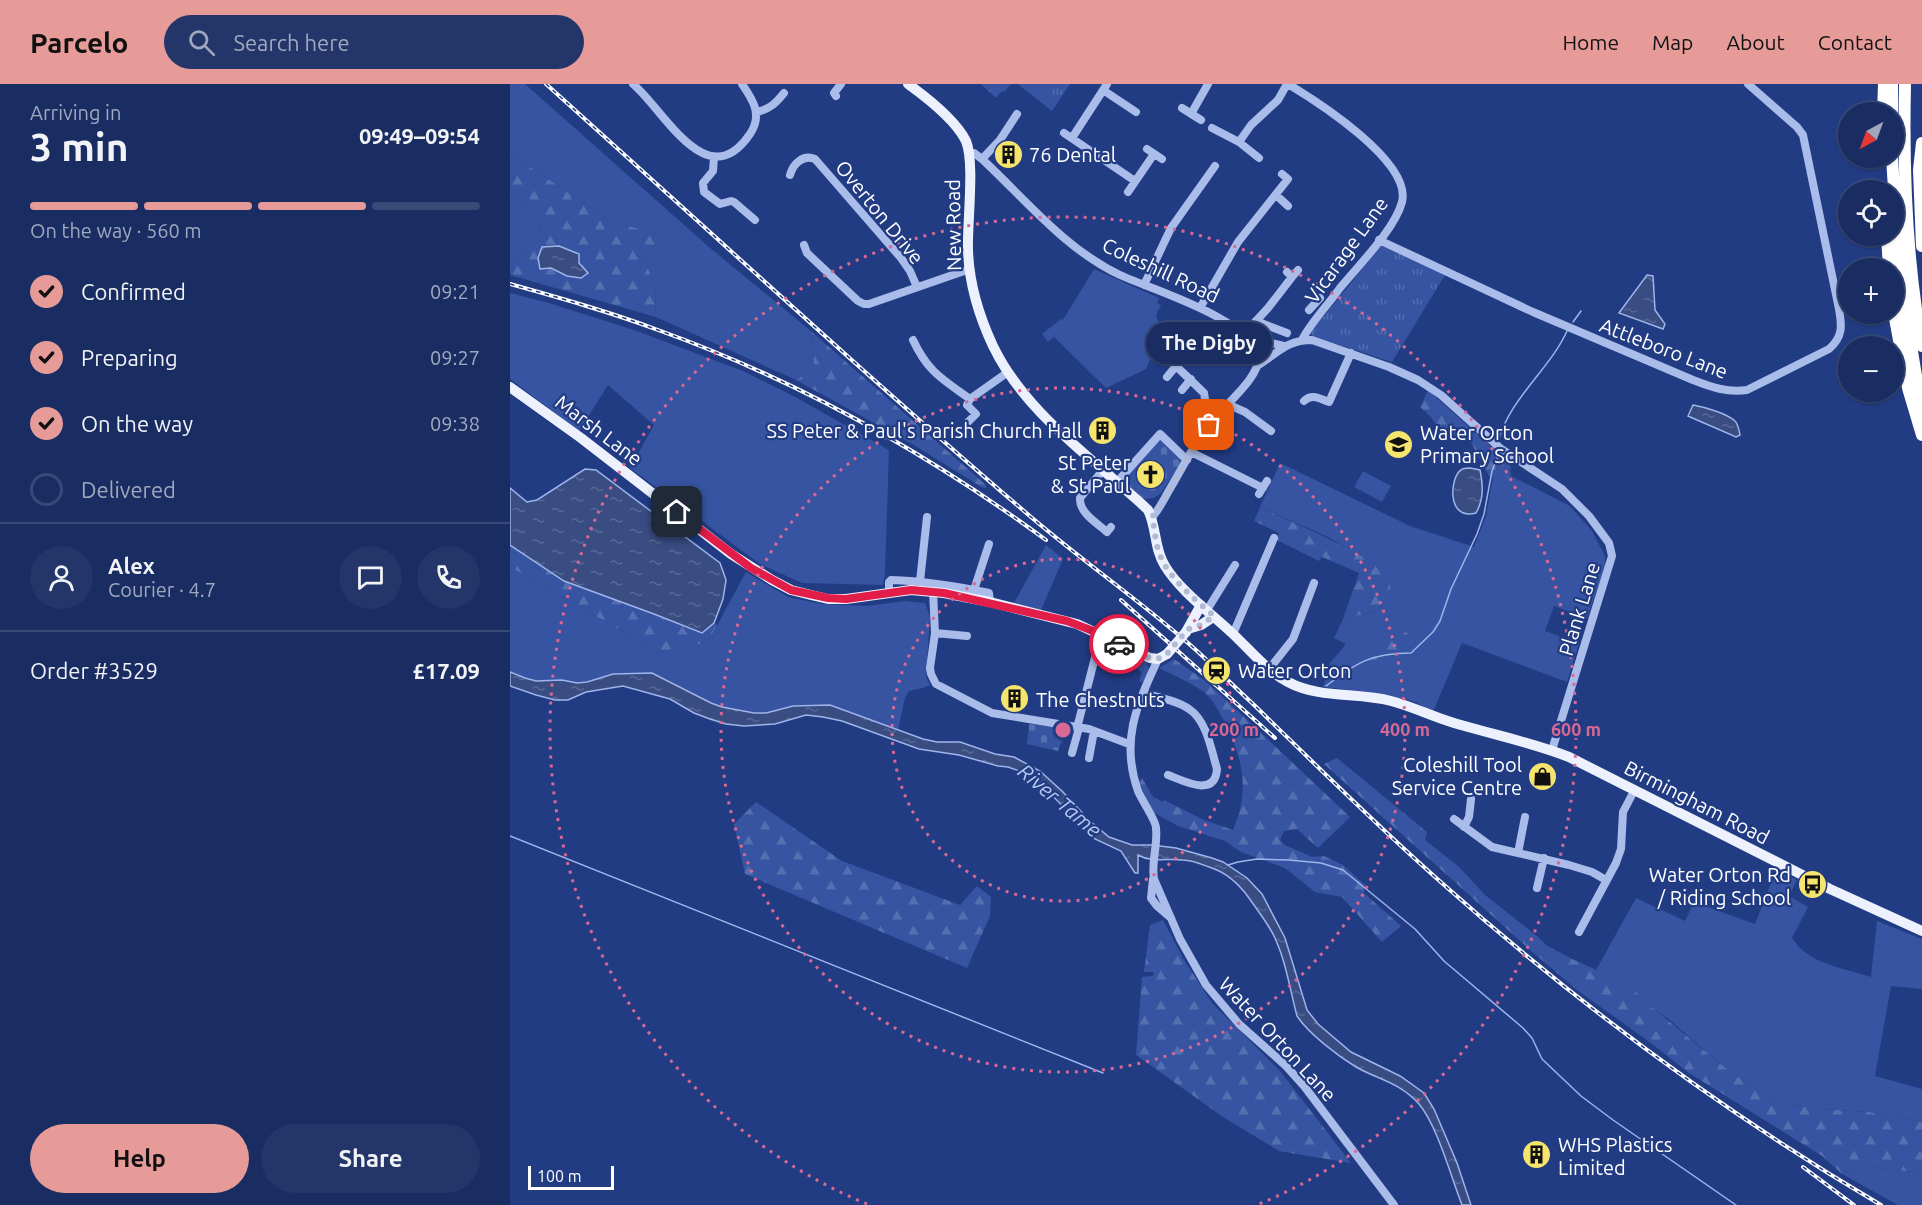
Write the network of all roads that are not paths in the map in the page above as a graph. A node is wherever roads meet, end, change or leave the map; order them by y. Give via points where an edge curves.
1 (633, 84) edge
2 (742, 84) edge
3 (841, 84) edge
4 (908, 84) edge
5 (1208, 84) edge
6 (1288, 84) edge
7 (1748, 84) edge
8 (1884, 84) edge
9 (1892, 84) edge
10 (1905, 84) edge
11 (1105, 87) edge
12 (784, 93) dead end
13 (836, 96) dead end
14 (1883, 102) edge
15 (1892, 102) edge
16 (1182, 108) dead end
17 (757, 112) junction
18 (1135, 112) dead end
19 (1017, 114) dead end
20 (1191, 114) junction
21 (1201, 120) dead end
22 (1212, 128) dead end
23 (1239, 142) junction
24 (1922, 143) edge
25 (969, 153) junction
26 (1155, 154) dead end
27 (714, 157) junction
28 (1259, 158) dead end
29 (982, 159) junction
30 (1893, 168) edge
31 (1214, 172) dead end
32 (1282, 174) dead end
33 (790, 175) dead end
34 (1135, 181) junction
35 (1128, 192) dead end
36 (1276, 195) junction
37 (1288, 206) dead end
38 (755, 220) dead end
39 (1379, 240) junction
40 (804, 245) dead end
41 (1922, 246) edge
42 (970, 269) junction
43 (1292, 273) dead end
44 (1144, 285) junction
45 (917, 287) junction
46 (1315, 304) dead end
47 (1200, 308) junction
48 (1323, 310) junction
49 (1256, 321) junction
50 (1896, 324) edge
51 (1287, 333) dead end
52 (1244, 336) junction
53 (913, 339) dead end
54 (1302, 340) junction
55 (1284, 346) junction
56 (1922, 346) edge
57 (1351, 353) junction
58 (1257, 366) junction
59 (1008, 372) junction
60 (1167, 377) dead end
61 (1191, 379) junction
62 (510, 387) edge
63 (1182, 390) dead end
64 (970, 399) junction
65 (1304, 401) dead end
66 (1227, 404) junction
67 (1212, 410) junction
68 (1922, 412) edge
69 (968, 422) dead end
70 (1271, 431) dead end
71 (1922, 435) edge
72 (1189, 456) junction
73 (1103, 470) junction
74 (1117, 482) junction
75 (1263, 488) dead end
76 (927, 517) dead end
77 (1152, 517) junction
78 (1111, 527) dead end
79 (1275, 538) dead end
80 (989, 544) dead end
81 (1235, 565) dead end
82 (920, 581) junction
83 (1314, 583) dead end
84 (975, 590) junction
85 (933, 591) junction
86 (889, 593) junction
87 (990, 602) junction
88 (1207, 610) junction
89 (1187, 630) junction
90 (935, 633) junction
91 (1101, 634) junction
92 (1233, 634) junction
93 (967, 636) dead end
94 (1162, 656) junction
95 (1270, 668) junction
96 (1143, 693) junction
97 (1078, 728) junction
98 (1095, 731) junction
99 (1130, 744) junction
100 (1552, 750) junction
101 (1072, 753) dead end
102 (1089, 758) dead end
103 (1168, 775) dead end
104 (1634, 791) junction
105 (1471, 799) dead end
106 (1454, 819) dead end
107 (1527, 823) dead end
108 (1464, 827) junction
109 (1518, 853) junction
110 (1544, 858) junction
111 (1606, 880) junction
112 (1536, 882) dead end
113 (1579, 925) dead end
114 (1922, 931) edge
115 (1394, 1205) edge

1 - 27 street via 672,128 700,152
2 - 17 street
3 - 13 street
4 - 25 main road via 957,128
5 - 20 street
6 - 23 street
6 - 39 street, Vicarage Lane via 1338,116 1389,164 1403,195 1397,214
7 - 39 street, Attleboro Lane via 1803,135 1842,324 1839,338 1829,349 1747,390 1733,392 1701,383 1533,312
8 - 14 highway
9 - 15 highway
10 - 56 highway via 1906,204
11 - 18 street
11 - 34 street via 1068,136
12 - 17 street via 767,110
16 - 20 street
17 - 27 street via 754,128 737,149
19 - 29 street
20 - 21 street
22 - 23 street
23 - 28 street
24 - 41 highway
25 - 29 street, Coleshill Road
25 - 42 main road, New Road
26 - 34 street
27 - 38 street via 713,171 703,183 704,192 720,204 734,202
29 - 44 street, Coleshill Road via 1079,250
30 - 68 highway via 1900,279
31 - 44 street via 1171,228
32 - 36 street via 1288,179
33 - 45 street, Overton Drive via 802,158 815,159 901,258
34 - 35 street
36 - 37 street
36 - 47 street via 1238,242
39 - 48 street, Vicarage Lane
40 - 45 street via 807,253 864,304
42 - 45 street
42 - 59 main road, New Road via 982,318
43 - 49 street
44 - 47 street, Coleshill Road
46 - 48 street
47 - 52 street, Coleshill Road
48 - 54 street, Vicarage Lane
49 - 51 street
49 - 52 street
50 - 71 highway
52 - 55 street
52 - 58 street, Coleshill Road via 1257,352
53 - 64 street via 934,373
54 - 55 street
54 - 57 street, Plank Lane
55 - 58 street
57 - 65 street via 1329,402 1314,396
57 - 100 street, Plank Lane via 1418,380 1441,395 1500,448 1562,489 1609,543 1610,567
58 - 66 street
59 - 64 street
59 - 73 main road, New Road via 1036,408
60 - 61 street via 1176,366
61 - 63 street
61 - 67 street
62 - 86 main road, Marsh Lane via 731,554 772,580 791,590 828,598
64 - 69 street via 967,405 975,414
66 - 67 street
66 - 70 street
67 - 72 street
72 - 74 street via 1160,434
72 - 75 street
72 - 77 street
73 - 74 main road, New Road
73 - 78 street via 1079,503 1107,532
74 - 77 main road, New Road
76 - 82 street
77 - 88 main road, Birmingham Road via 1163,563
79 - 92 street
80 - 84 street
81 - 88 street
82 - 84 street, Marsh Lane
82 - 86 street, Marsh Lane via 891,580
83 - 95 street via 1293,639
84 - 87 street, Marsh Lane via 990,594
85 - 86 main road, Marsh Lane
85 - 87 main road, Marsh Lane
85 - 90 street
87 - 91 main road, Marsh Lane via 1067,621
88 - 89 main road
88 - 89 main road via 1201,625
88 - 92 main road, Birmingham Road
89 - 94 main road, bridge
90 - 93 street
90 - 97 street via 931,674 936,684 992,714
91 - 94 main road, Marsh Lane via 1146,657
91 - 97 street
92 - 95 main road, Birmingham Road
94 - 96 street
95 - 100 main road, Birmingham Road via 1287,682 1319,693 1390,701
96 - 99 street
96 - 103 street via 1184,706 1195,714 1217,769 1212,783 1202,786
97 - 98 street
97 - 101 street
98 - 99 street
98 - 102 street
99 - 115 street, Water Orton Lane via 1138,792 1156,824 1153,875 1190,959 1221,1005 1300,1081
100 - 104 main road, Birmingham Road
104 - 111 street via 1623,812 1621,849
104 - 114 main road, Birmingham Road
105 - 108 street via 1465,807 1469,817
106 - 108 street
107 - 109 street
108 - 109 street via 1492,847
109 - 110 street
110 - 111 street
110 - 112 street
111 - 113 street

